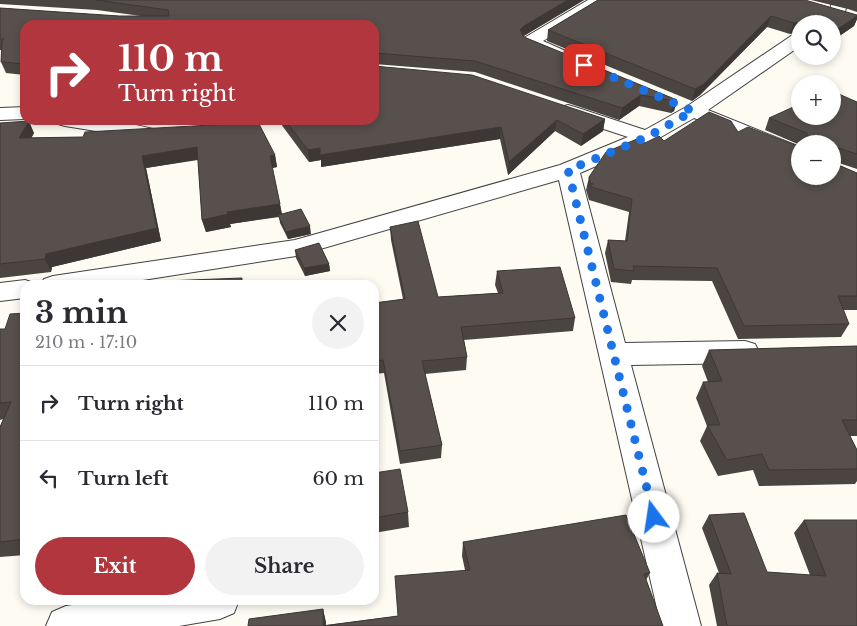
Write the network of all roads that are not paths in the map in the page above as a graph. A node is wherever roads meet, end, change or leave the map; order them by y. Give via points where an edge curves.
1 (599, 0) edge
2 (843, 10) edge
3 (825, 15) edge
4 (791, 43) edge
5 (575, 61) edge
6 (547, 104) edge
7 (684, 107) junction
8 (20, 113) edge
9 (0, 114) edge
10 (96, 125) edge
11 (146, 133) edge
12 (647, 137) junction
13 (791, 151) edge
14 (568, 170) junction
15 (86, 280) edge
16 (20, 290) edge
17 (0, 292) edge
18 (770, 351) edge
19 (614, 354) junction
20 (190, 605) edge
21 (66, 626) edge
22 (681, 626) edge

1 - 5 street via 530,42
2 - 3 street
4 - 7 street
6 - 12 street
7 - 12 street
7 - 13 street
8 - 9 street
10 - 11 street
12 - 14 street
14 - 15 street via 296,248
14 - 19 street
16 - 17 street
18 - 19 street
19 - 22 street
20 - 21 street

